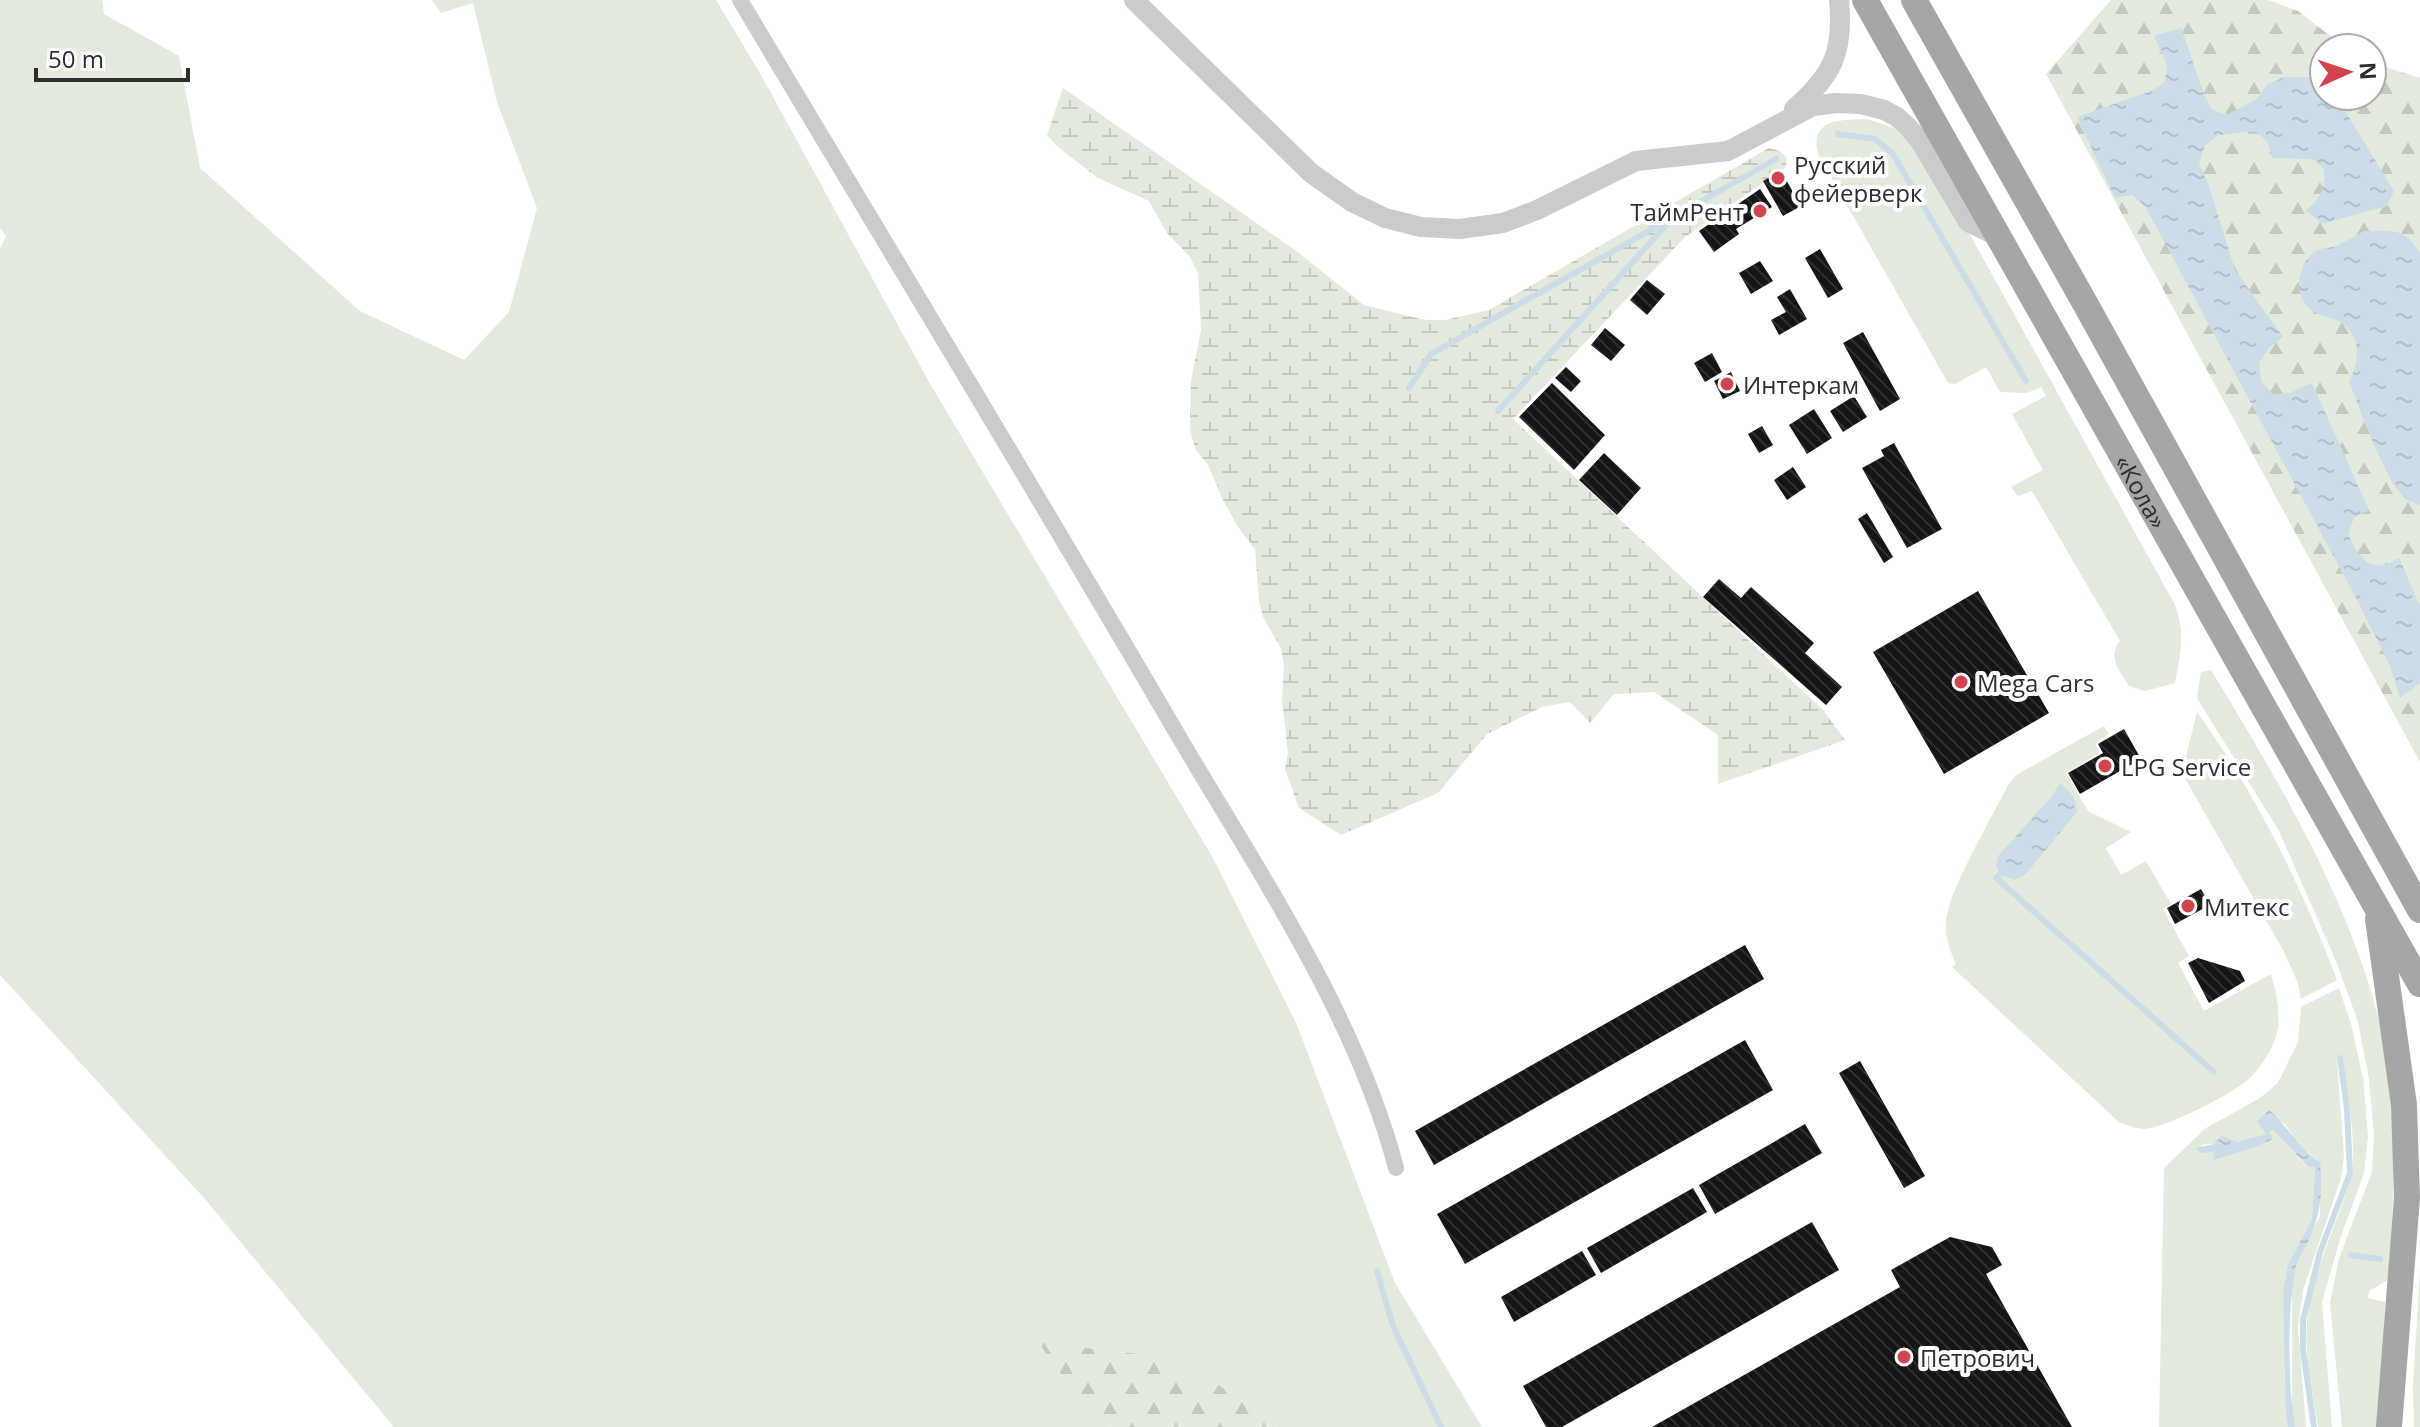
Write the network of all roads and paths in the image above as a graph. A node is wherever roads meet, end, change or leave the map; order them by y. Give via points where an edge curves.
1 (740, 0) edge
2 (1134, 0) edge
3 (1839, 0) edge
4 (1865, 0) edge
5 (1914, 0) edge
6 (1779, 123) junction
7 (1997, 236) junction
8 (2376, 903) junction
9 (2420, 910) edge
10 (2420, 984) edge
11 (1396, 1168) dead end
12 (2398, 1301) junction
13 (2389, 1427) edge
14 (2396, 1427) edge

1 - 11 street via 1299,943 1359,1056
2 - 6 street via 1311,173 1352,202 1421,227 1503,223 1636,161 1728,151
3 - 6 street via 1841,34 1829,74
4 - 7 main road, «Кола»
5 - 9 main road, «Кола»
6 - 7 street via 1813,106 1836,103 1884,110 1920,141 1968,222
7 - 8 main road, «Кола»
8 - 10 main road, «Кола»
8 - 12 main road via 2404,1105 2407,1198
12 - 13 main road
12 - 14 main road

